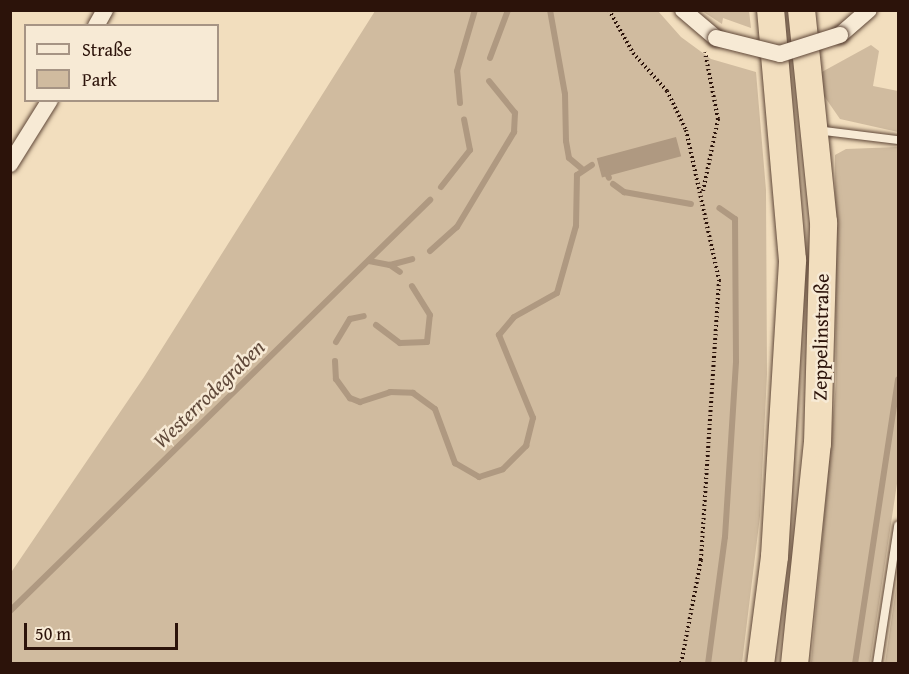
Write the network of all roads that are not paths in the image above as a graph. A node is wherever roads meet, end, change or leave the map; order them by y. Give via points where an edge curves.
1 (105, 10) edge
2 (684, 10) edge
3 (770, 10) edge
4 (801, 10) edge
5 (869, 10) edge
6 (97, 24) edge
7 (49, 102) edge
8 (813, 130) junction
9 (898, 140) edge
10 (10, 164) edge
11 (898, 526) edge
12 (760, 663) edge
13 (794, 663) edge
14 (877, 663) edge

1 - 6 street
2 - 5 street, bridge via 716,38 780,54 840,35
3 - 12 highway, Zeppelinstraße via 792,260 774,556
4 - 8 highway, Zeppelinstraße
7 - 10 street
8 - 9 lane
8 - 13 highway, Zeppelinstraße via 823,222 817,443
11 - 14 lane

